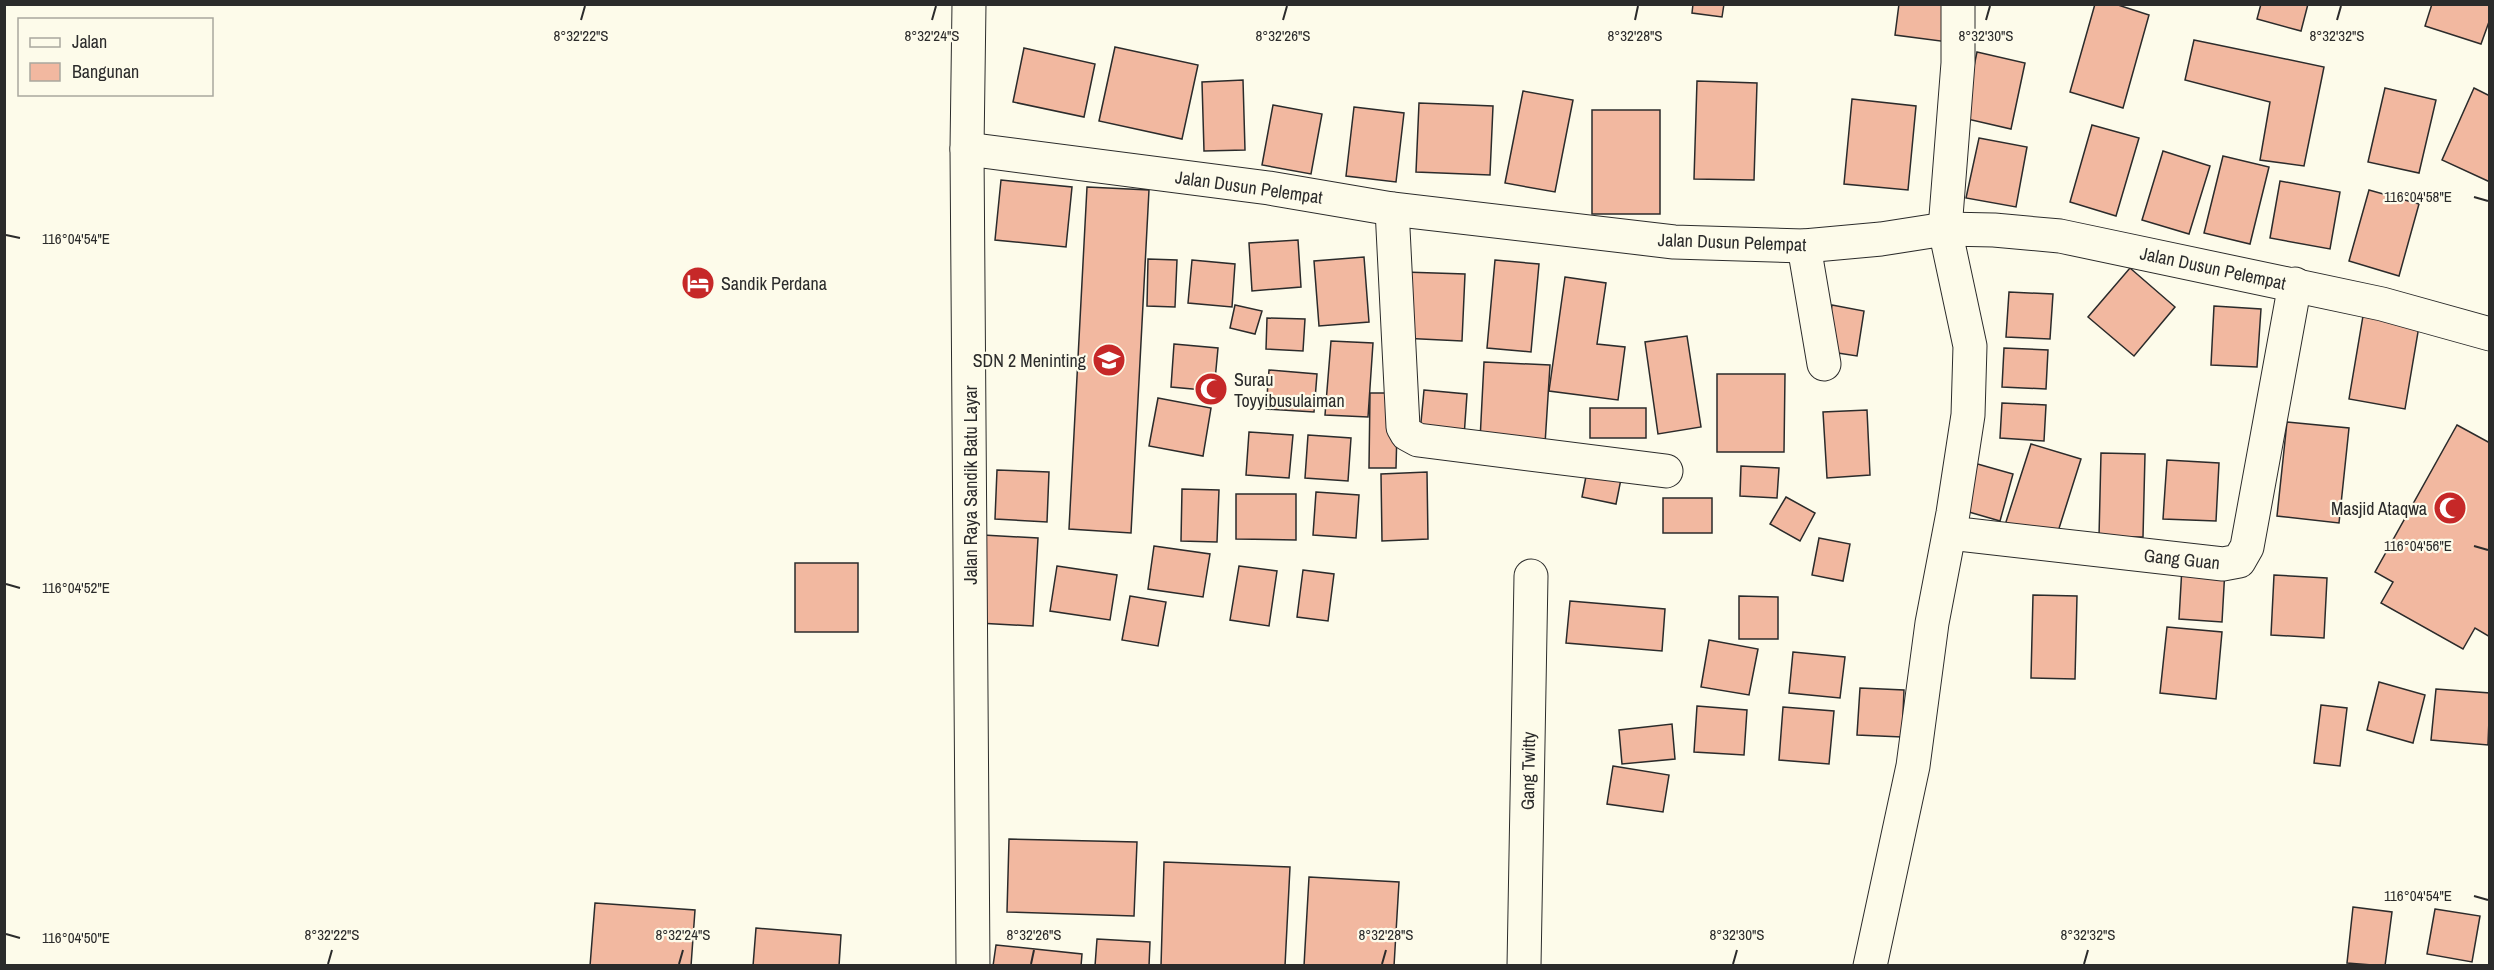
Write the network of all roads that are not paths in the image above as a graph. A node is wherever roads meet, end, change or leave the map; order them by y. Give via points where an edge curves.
1 (969, 4) edge
2 (1958, 4) edge
3 (967, 149) junction
4 (1392, 209) junction
5 (1945, 229) junction
6 (1804, 246) junction
7 (2295, 284) junction
8 (2490, 334) edge
9 (1824, 364) dead end
10 (1666, 471) dead end
11 (1950, 533) junction
12 (1531, 576) dead end
13 (973, 966) edge
14 (1524, 966) edge
15 (1870, 966) edge

1 - 3 street, Jalan Raya Sandik Batu Layar
2 - 5 street via 1958,63
3 - 4 street, Jalan Dusun Pelempat via 1269,188
3 - 13 street, Jalan Raya Sandik Batu Layar
4 - 6 street, Jalan Dusun Pelempat via 1674,242
4 - 10 street via 1403,427 1407,434 1418,440
5 - 6 street, Jalan Dusun Pelempat
5 - 7 street, Jalan Dusun Pelempat via 2060,236
5 - 11 street via 1970,346 1968,415
6 - 9 street
7 - 8 street, Jalan Dusun Pelempat
7 - 11 street, Gang Guan via 2247,548 2239,561 2223,564
11 - 15 street via 1932,624 1913,766
12 - 14 street, Gang Twitty

